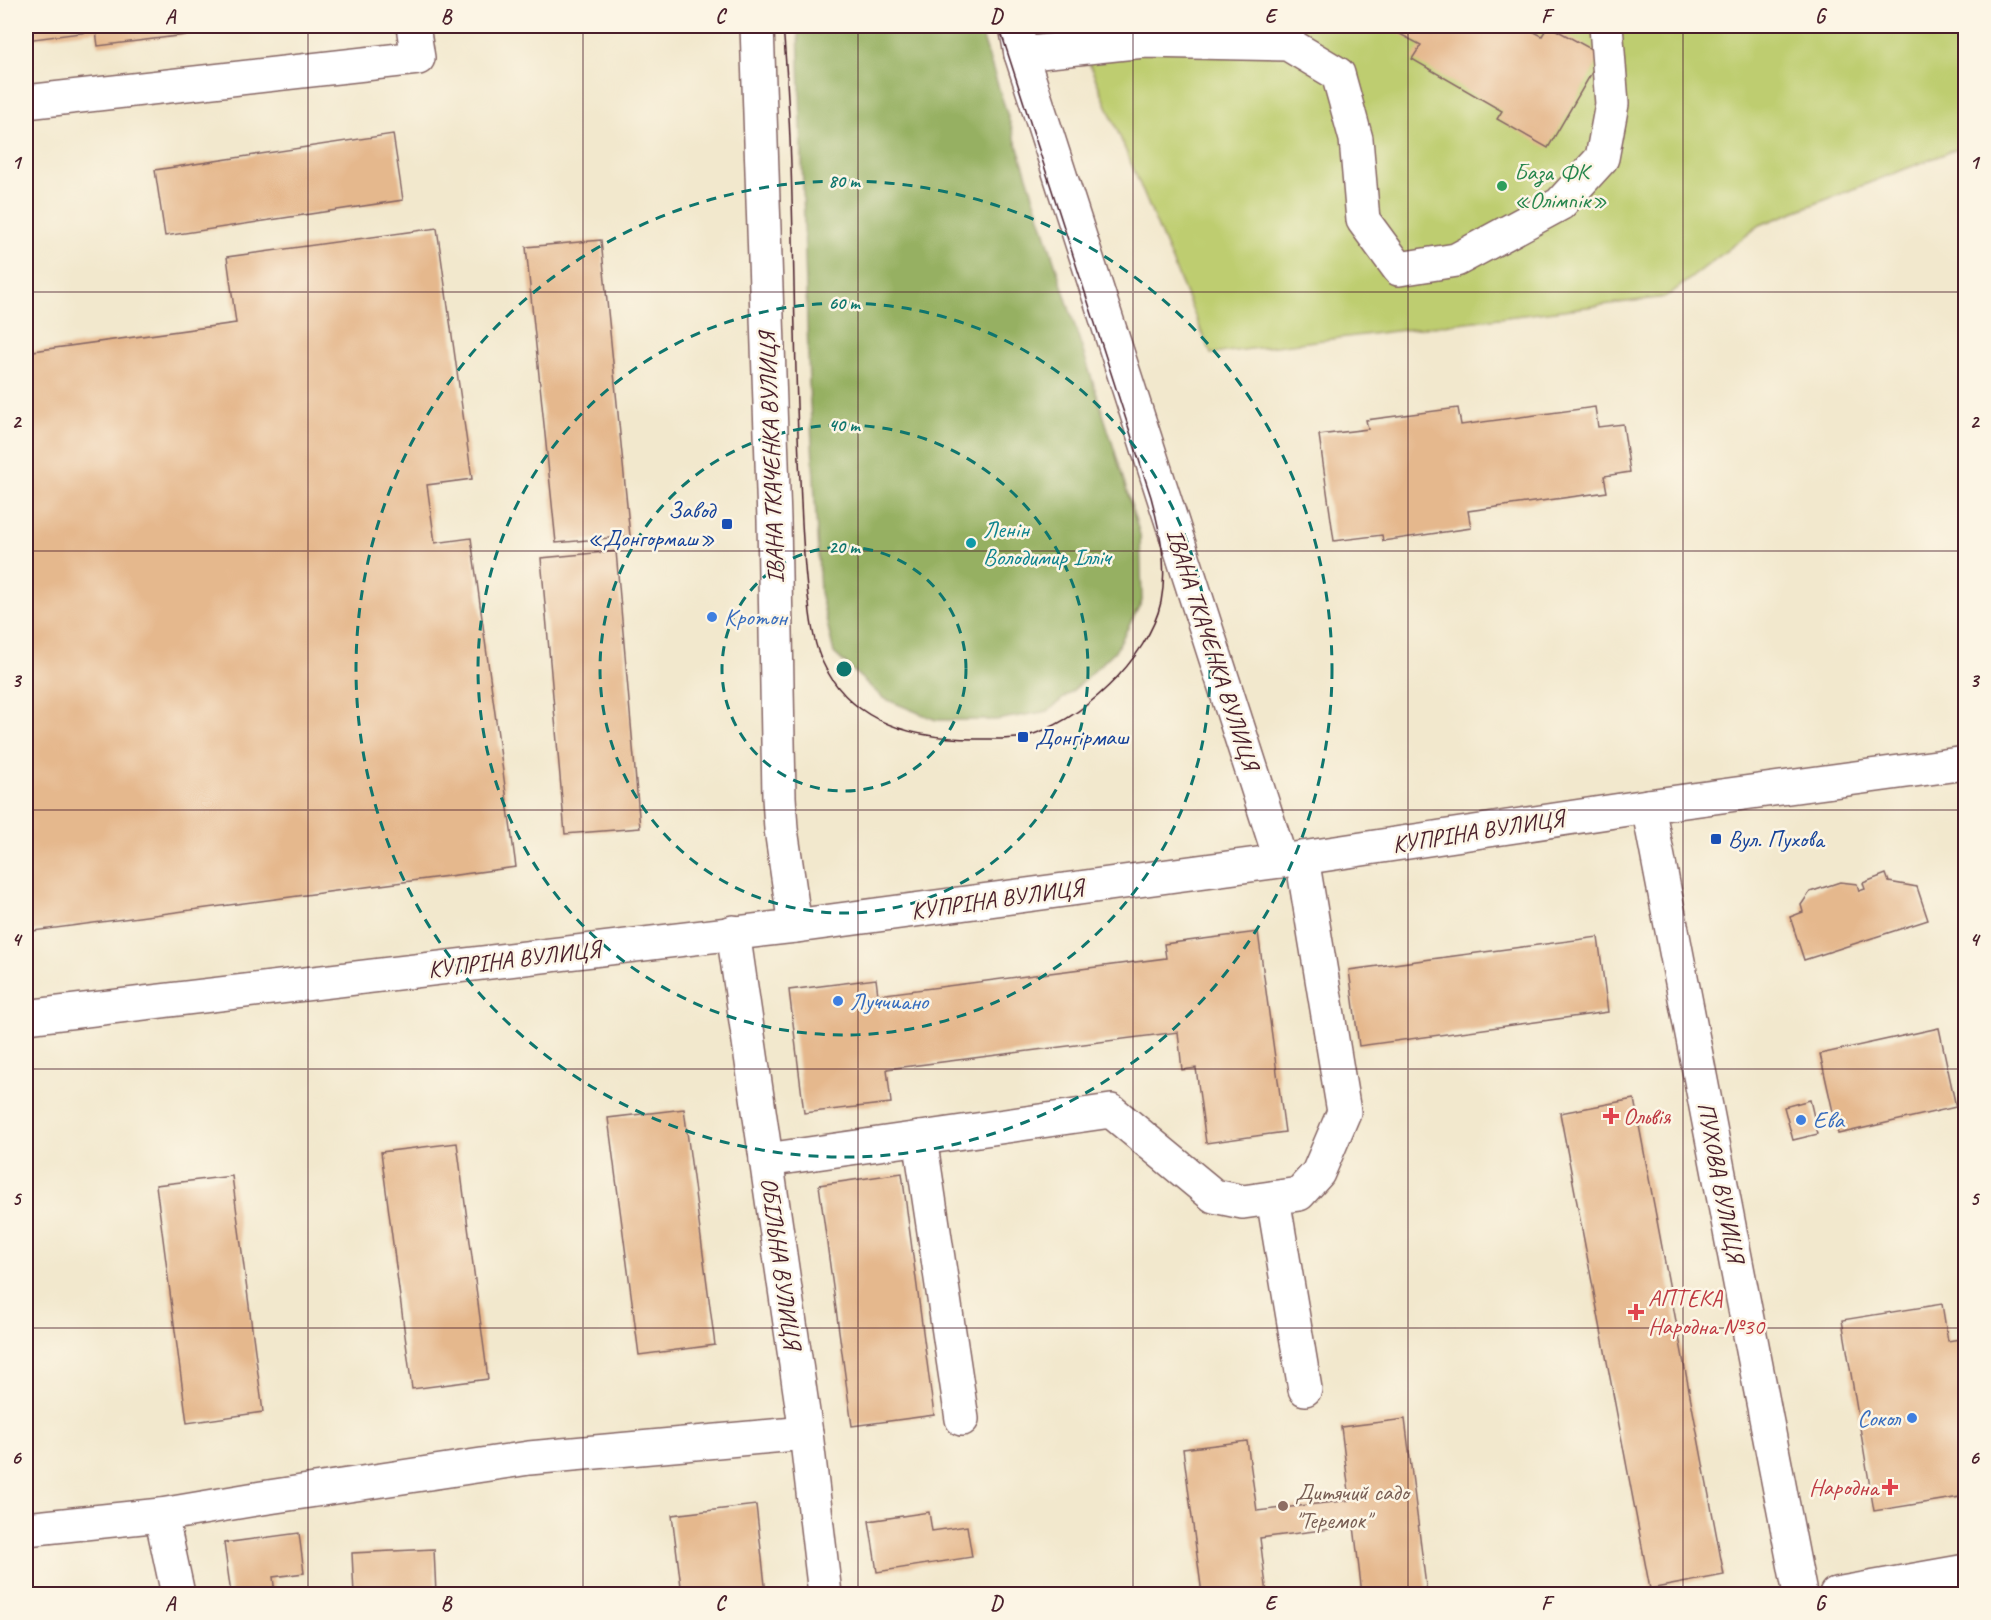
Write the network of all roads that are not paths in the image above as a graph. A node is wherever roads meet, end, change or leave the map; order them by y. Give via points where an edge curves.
1 (413, 26) edge
2 (757, 26) edge
3 (1606, 26) edge
4 (1019, 40) edge
5 (26, 102) edge
6 (1965, 763) edge
7 (1648, 806) junction
8 (1291, 859) junction
9 (795, 926) junction
10 (733, 932) junction
11 (26, 1017) edge
12 (920, 1138) junction
13 (766, 1160) junction
14 (1274, 1198) junction
15 (1305, 1389) dead end
16 (962, 1419) dead end
17 (806, 1433) junction
18 (161, 1515) junction
19 (26, 1530) edge
20 (1965, 1571) edge
21 (178, 1594) edge
22 (825, 1594) edge
23 (1800, 1594) edge
24 (1836, 1594) edge

1 - 5 main road via 418,58
2 - 9 main road, ІВАНА ТКАЧЕНКА ВУЛИЦЯ via 774,508 779,797
3 - 4 main road via 1612,104 1602,158 1560,204 1456,260 1399,269 1363,220 1356,139 1338,74 1288,44
4 - 8 main road, ІВАНА ТКАЧЕНКА ВУЛИЦЯ
6 - 7 main road, КУПРІНА ВУЛИЦЯ
7 - 8 main road, КУПРІНА ВУЛИЦЯ
7 - 23 main road, ПУХОВА ВУЛИЦЯ
8 - 9 main road, КУПРІНА ВУЛИЦЯ
8 - 14 main road, ІВАНА ТКАЧЕНКА ВУЛИЦЯ via 1344,1112 1318,1173 1299,1194
9 - 10 main road, КУПРІНА ВУЛИЦЯ
10 - 11 main road, КУПРІНА ВУЛИЦЯ
10 - 13 main road, ОБІЛЬНА ВУЛИЦЯ
12 - 13 main road, ІВАНА ТКАЧЕНКА ВУЛИЦЯ
12 - 14 main road, ІВАНА ТКАЧЕНКА ВУЛИЦЯ via 1111,1111 1214,1196 1243,1202
12 - 16 main road
13 - 17 main road, ОБІЛЬНА ВУЛИЦЯ
14 - 15 main road
17 - 18 main road via 529,1458
17 - 22 main road, ОБІЛЬНА ВУЛИЦЯ
18 - 19 main road
18 - 21 main road
20 - 24 main road

